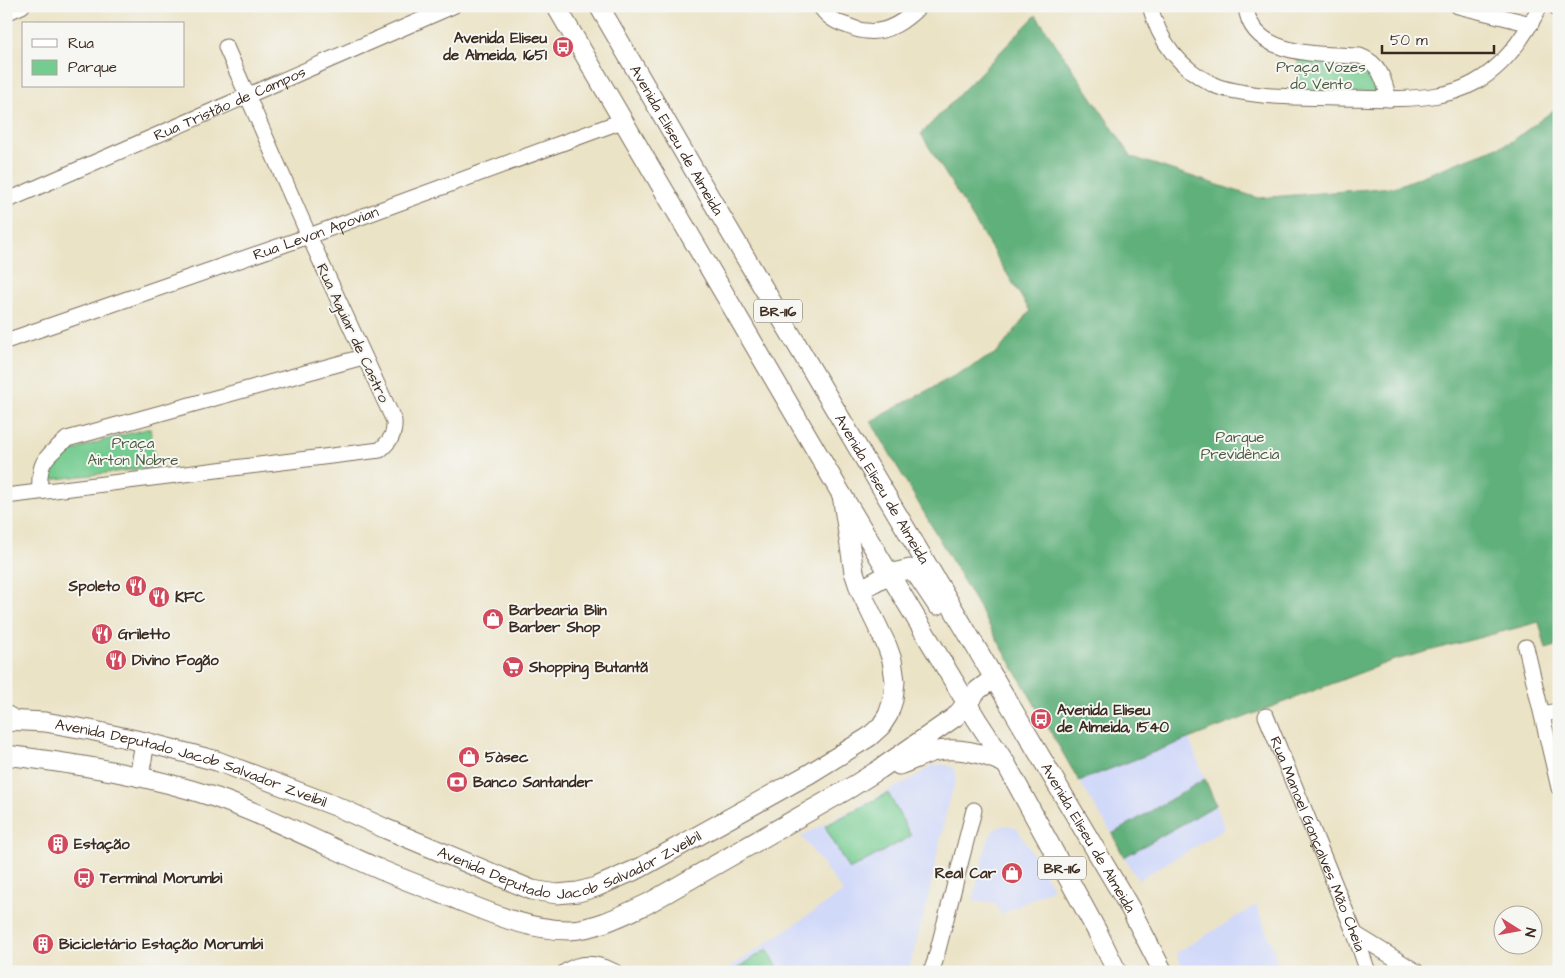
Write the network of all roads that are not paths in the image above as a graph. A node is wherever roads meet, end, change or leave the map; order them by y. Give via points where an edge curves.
1 (22, 6) edge
2 (452, 6) edge
3 (556, 6) edge
4 (599, 6) edge
5 (820, 6) edge
6 (920, 6) edge
7 (1150, 6) edge
8 (1246, 6) edge
9 (1458, 6) edge
10 (1540, 6) edge
11 (6, 14) edge
12 (1532, 24) junction
13 (226, 47) dead end
14 (248, 96) junction
15 (1389, 99) junction
16 (622, 120) junction
17 (6, 201) edge
18 (308, 236) junction
19 (6, 341) edge
20 (363, 357) junction
21 (40, 491) junction
22 (842, 495) junction
23 (6, 496) edge
24 (889, 574) junction
25 (860, 590) junction
26 (957, 616) junction
27 (1526, 647) dead end
28 (994, 678) junction
29 (967, 702) junction
30 (1559, 710) edge
31 (1543, 715) junction
32 (1266, 716) dead end
33 (8, 719) edge
34 (145, 742) junction
35 (6, 755) edge
36 (1006, 764) junction
37 (880, 769) junction
38 (139, 776) junction
39 (1559, 788) edge
40 (974, 810) dead end
41 (1355, 934) junction
42 (612, 970) edge
43 (565, 972) edge
44 (930, 972) edge
45 (1118, 972) edge
46 (1163, 972) edge
47 (1368, 972) edge
48 (1417, 972) edge

1 - 11 street
2 - 14 street, Rua Tristão de Campos
3 - 16 main road, BR-116
4 - 26 main road, Avenida Eliseu de Almeida / BR-116
5 - 6 street via 824,13 841,24 866,32 886,29 904,21
7 - 15 street via 1174,56 1194,74 1213,85 1269,97
8 - 15 street via 1255,30 1280,47 1368,59 1380,72
9 - 12 street
10 - 12 street
12 - 15 street via 1495,69 1475,83 1437,96
13 - 14 street, Rua Aguiar de Castro
14 - 17 street, Rua Tristão de Campos
14 - 18 street, Rua Aguiar de Castro
16 - 18 street, Rua Levon Apovian
16 - 22 main road, BR-116
18 - 19 street, Rua Levon Apovian
18 - 20 street, Rua Aguiar de Castro
20 - 21 street via 67,439 48,456 39,472
20 - 21 street, Rua Aguiar de Castro via 394,421 394,432 380,450
21 - 23 street
22 - 24 main road, BR-116
22 - 25 main road, Avenida Deputado Jacob Salvador Zveibil via 854,572
24 - 25 main road
24 - 26 main road via 910,569 942,613
24 - 29 main road, BR-116
25 - 34 main road, Avenida Deputado Jacob Salvador Zveibil via 892,660 893,700 881,726 869,737 808,774 640,868 578,892 557,894 532,890 319,799 217,761
26 - 28 main road, Avenida Eliseu de Almeida / BR-116
27 - 31 street
28 - 29 main road, Avenida Deputado Jacob Salvador Zveibil
28 - 46 main road, Avenida Eliseu de Almeida / BR-116 via 1130,908
29 - 36 main road, BR-116
29 - 37 main road, Avenida Deputado Jacob Salvador Zveibil via 955,717
30 - 31 street
31 - 39 street
32 - 41 street, Rua Manoel Gonçalves Mão Cheia
33 - 34 main road, Avenida Deputado Jacob Salvador Zveibil via 45,722
34 - 38 main road
35 - 38 main road, Avenida Deputado Jacob Salvador Zveibil
36 - 37 main road via 980,754 943,751
36 - 45 main road, BR-116
37 - 38 main road, Avenida Deputado Jacob Salvador Zveibil via 647,904 591,927 570,930 530,926 505,919 388,873 272,819 216,798
40 - 44 street
41 - 47 street, Rua Manoel Gonçalves Mão Cheia
41 - 48 street
42 - 43 street via 587,963

